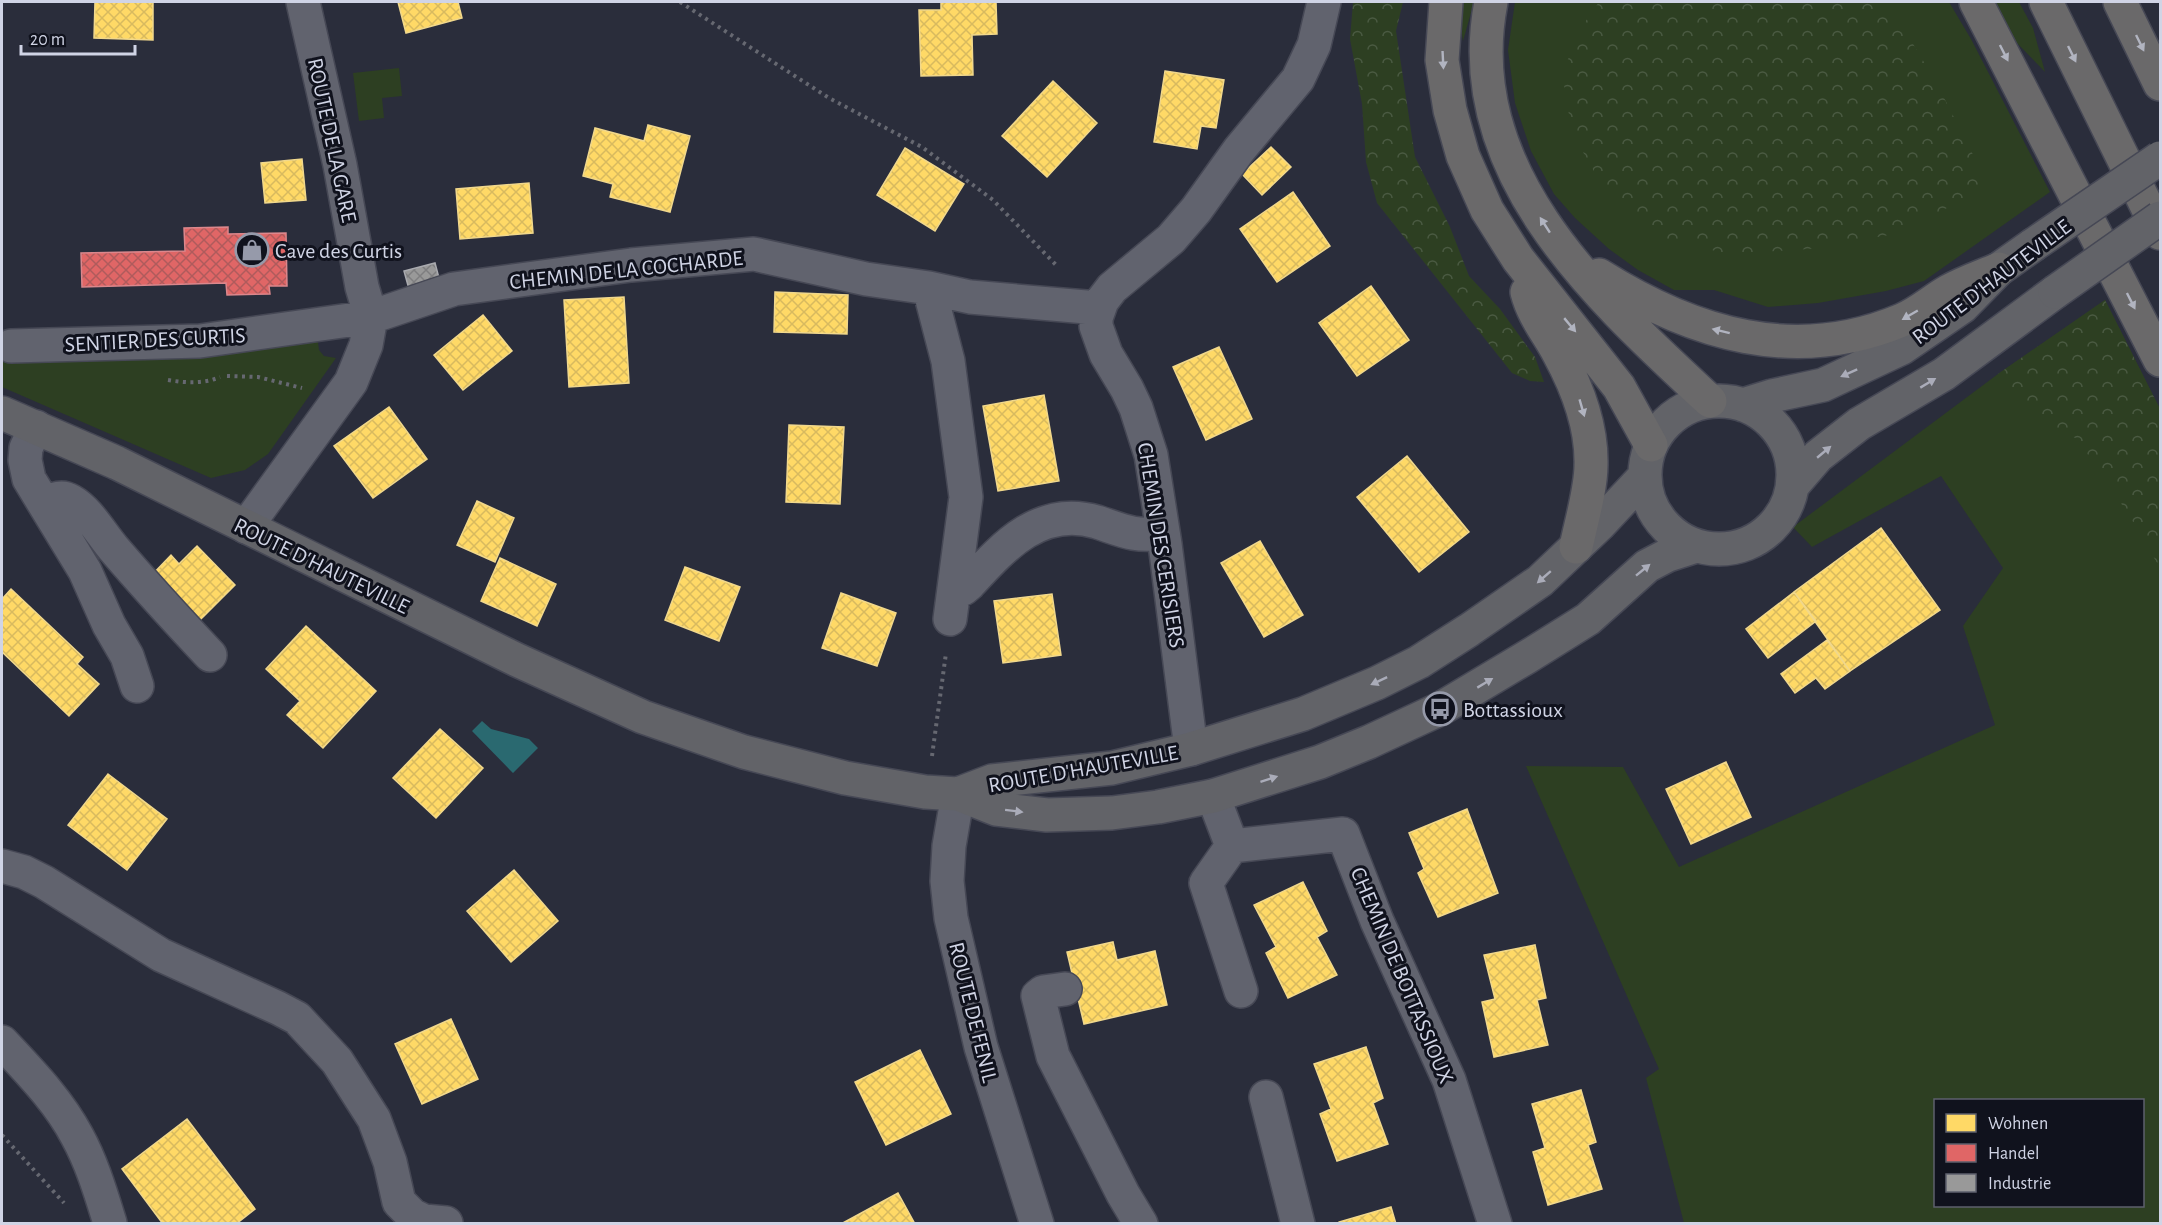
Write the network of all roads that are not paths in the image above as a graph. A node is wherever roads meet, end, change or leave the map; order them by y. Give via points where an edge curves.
1 (303, 2) edge
2 (1324, 2) edge
3 (1446, 2) edge
4 (1491, 2) edge
5 (1976, 2) edge
6 (2046, 2) edge
7 (2120, 2) edge
8 (2160, 84) edge
9 (2160, 158) edge
10 (2160, 218) edge
11 (2160, 233) edge
12 (1566, 254) junction
13 (1518, 259) junction
14 (1999, 269) junction
15 (929, 288) junction
16 (1098, 308) junction
17 (370, 317) junction
18 (11, 346) dead end
19 (2160, 360) edge
20 (1710, 401) junction
21 (1743, 405) junction
22 (2, 413) edge
23 (36, 427) junction
24 (1648, 461) junction
25 (1792, 485) junction
26 (46, 504) junction
27 (246, 527) junction
28 (1163, 533) junction
29 (1696, 546) junction
30 (1576, 547) junction
31 (210, 656) dead end
32 (138, 686) dead end
33 (1191, 749) junction
34 (958, 794) junction
35 (1213, 796) junction
36 (1232, 846) junction
37 (2, 866) edge
38 (1065, 989) dead end
39 (1240, 991) dead end
40 (2, 1042) edge
41 (1266, 1097) dead end
42 (446, 1222) edge
43 (110, 1223) edge
44 (1037, 1224) edge
45 (1141, 1224) edge
46 (1298, 1224) edge
47 (1495, 1224) edge

1 - 17 street, ROUTE DE LA GARE
2 - 16 street via 1314,45 1298,79 1171,239 1112,288
3 -> 13 highway via 1442,60 1450,110 1463,156 1487,210
12 -> 4 highway via 1527,198 1493,111 1485,54
5 -> 19 highway
6 -> 11 highway
7 -> 8 highway
9 - 14 main road, ROUTE D'HAUTEVILLE, bridge
25 -> 10 main road, ROUTE D'HAUTEVILLE, bridge via 1818,456 1859,424 1944,374
14 -> 12 highway via 1950,291 1904,319 1861,335 1787,342 1730,333 1677,317
12 - 20 highway
13 -> 24 highway via 1619,387
13 -> 30 highway via 1529,301 1572,380 1588,436 1591,465
14 -> 21 main road, ROUTE D'HAUTEVILLE via 1962,307 1902,348 1823,385
15 - 16 street, CHEMIN DE LA COCHARDE via 970,297
15 - 17 street, CHEMIN DE LA COCHARDE via 866,279 754,254 630,265 454,289
15 - 28 street via 948,360 966,497 952,605 1000,551 1029,529 1050,521 1077,519 1145,536
16 - 28 street, CHEMIN DES CERISIERS via 1096,326 1106,354 1127,388 1144,431
17 - 18 street, SENTIER DES CURTIS via 200,341
17 - 27 street, ROUTE DE LA GARE via 366,345 351,382
20 - 21 main road
20 - 24 main road via 1681,411 1665,424
21 - 25 main road via 1772,423 1785,441 1792,463
22 - 23 main road, ROUTE D'HAUTEVILLE
23 - 26 street via 25,460 29,478
23 - 27 main road, ROUTE D'HAUTEVILLE
24 - 29 main road via 1647,495 1659,519 1671,533
24 - 30 main road, ROUTE D'HAUTEVILLE via 1600,524
25 - 29 main road via 1780,518 1755,541 1721,550
26 - 31 street via 57,498 73,502
26 - 32 street via 85,571
27 - 34 main road, ROUTE D'HAUTEVILLE via 643,717 734,748 846,778
28 - 33 street, CHEMIN DES CERISIERS
35 -> 29 main road, ROUTE D'HAUTEVILLE via 1320,762 1440,710 1588,620 1647,566
30 -> 33 main road, ROUTE D'HAUTEVILLE via 1540,581 1419,662 1303,714
33 - 34 main road, ROUTE D'HAUTEVILLE via 1112,768 992,781
33 - 35 main road
34 -> 35 main road, ROUTE D'HAUTEVILLE via 996,809 1047,815 1112,813
34 - 44 street, ROUTE DE FENIL via 947,881 951,918 981,1047
35 - 36 street
36 - 39 street via 1206,883
36 - 47 street, CHEMIN DE BOTTASSIOUX via 1343,834 1377,921 1449,1080
37 - 42 street via 44,882 161,955 297,1018 337,1061 374,1119 399,1202 424,1221
38 - 45 street via 1038,996 1053,1056
40 - 43 street via 49,1094 77,1136
41 - 46 street

